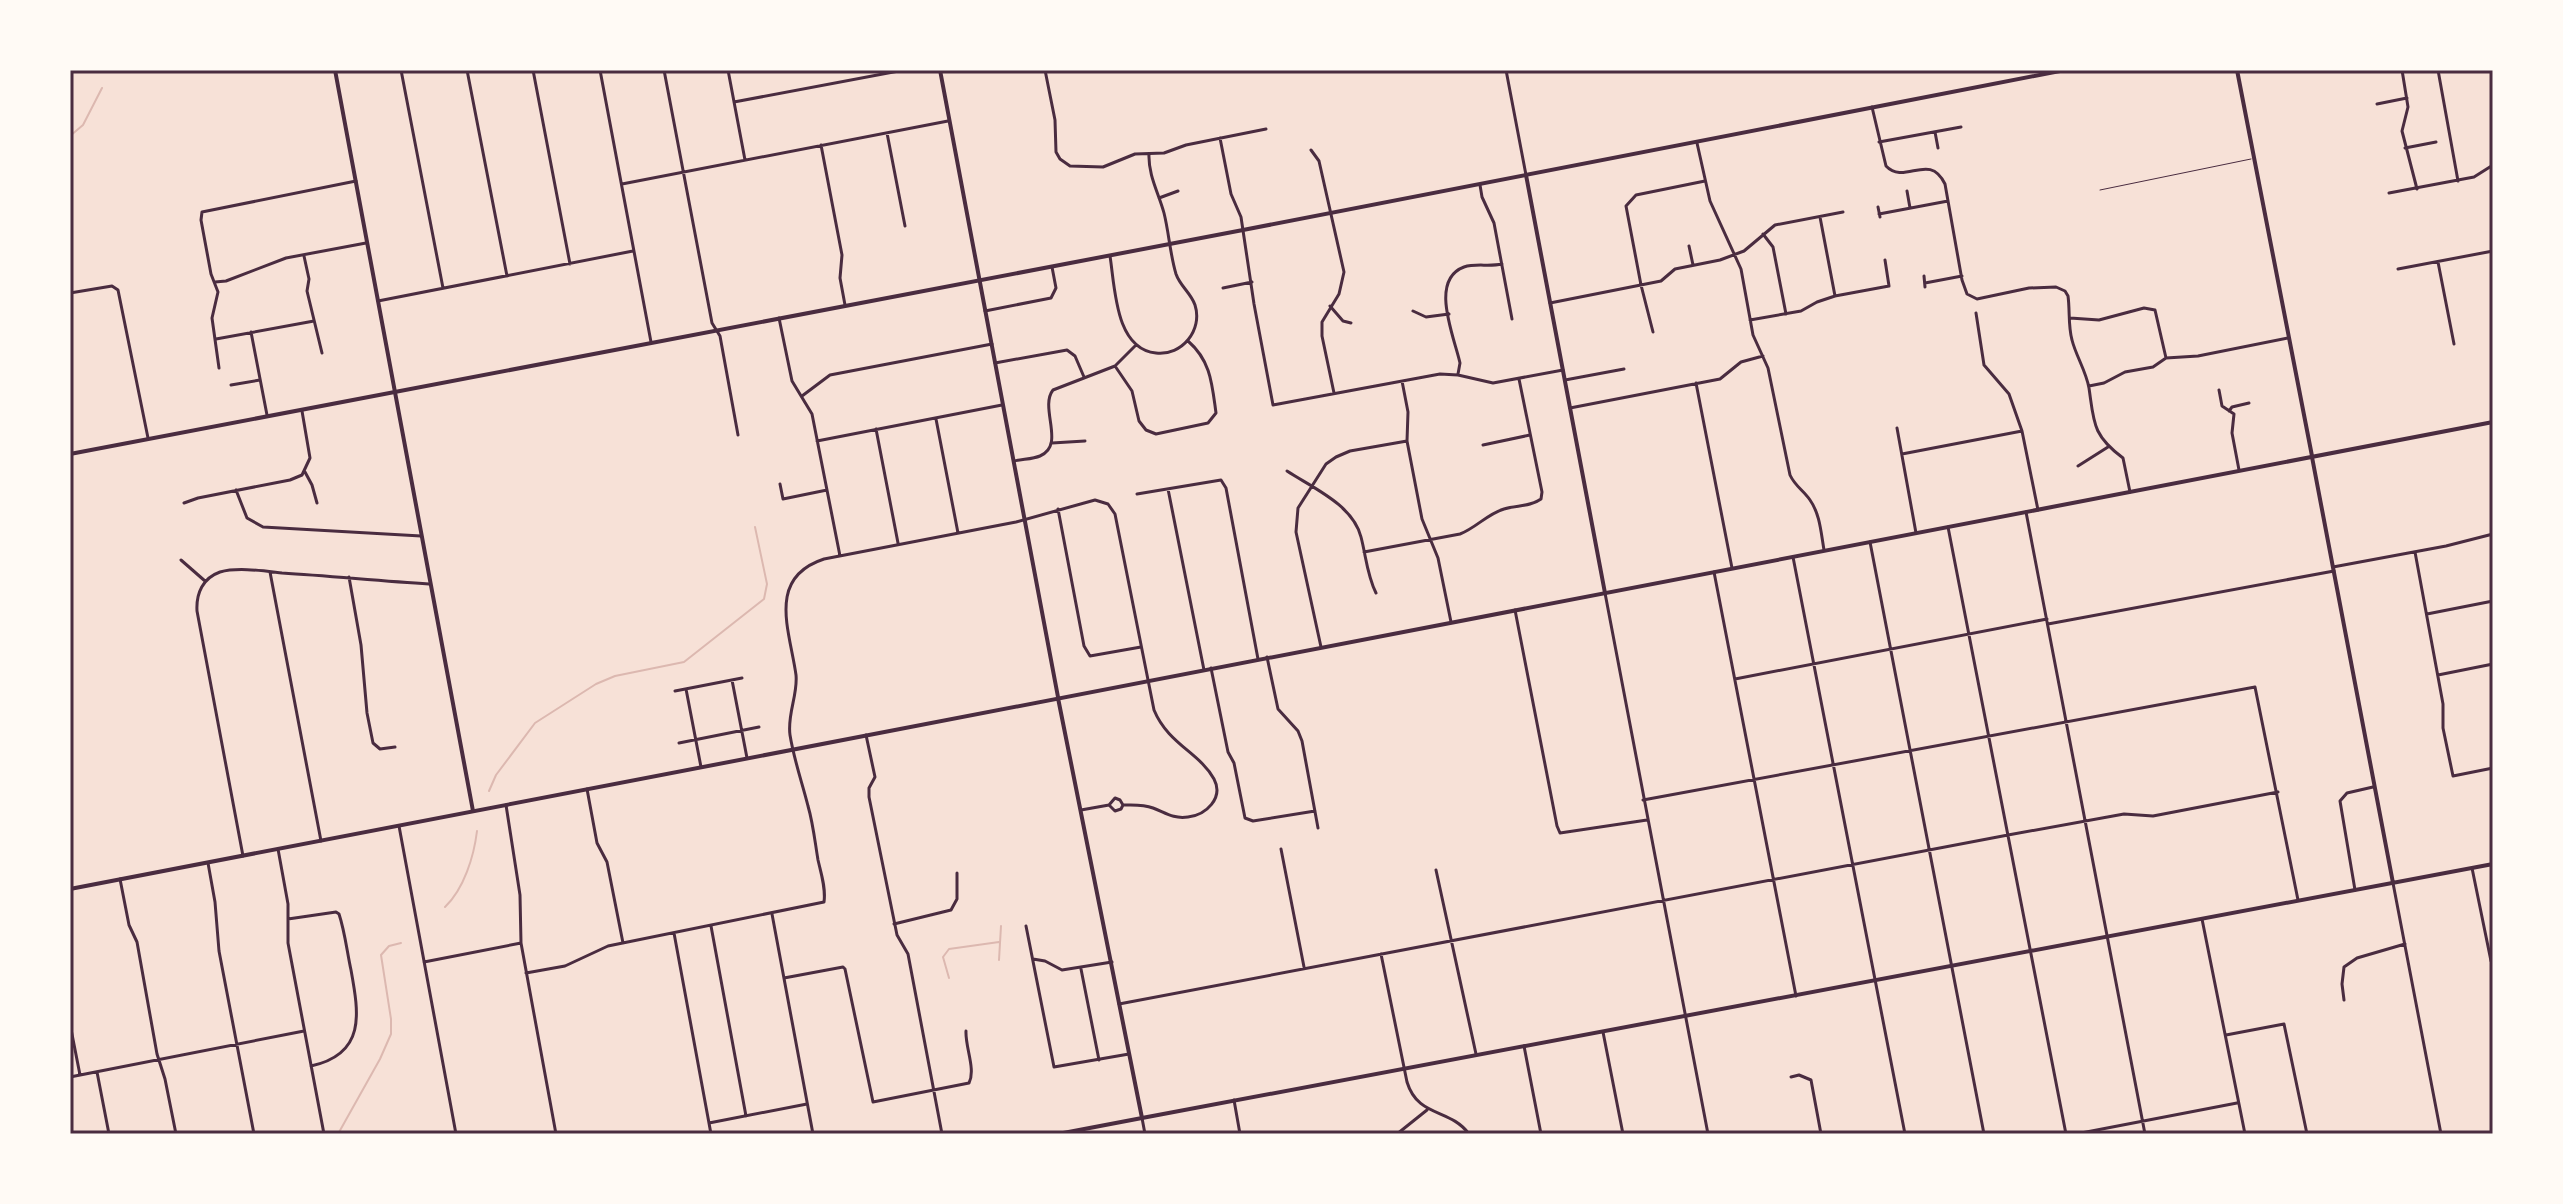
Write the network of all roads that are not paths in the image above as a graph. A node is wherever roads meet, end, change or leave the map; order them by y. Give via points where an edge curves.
1 (335, 70) edge
2 (401, 70) edge
3 (467, 70) edge
4 (533, 70) edge
5 (600, 70) edge
6 (664, 70) edge
7 (728, 70) edge
8 (904, 70) edge
9 (940, 70) edge
10 (1045, 70) edge
11 (1506, 70) edge
12 (2065, 70) edge
13 (2237, 70) edge
14 (2402, 70) edge
15 (2438, 70) edge
16 (2407, 98) junction
17 (734, 102) junction
18 (2377, 104) dead end
19 (1872, 107) junction
20 (950, 121) junction
21 (1961, 127) dead end
22 (1266, 129) dead end
23 (1935, 132) junction
24 (887, 133) junction
25 (1220, 138) junction
26 (1879, 142) junction
27 (2436, 142) dead end
28 (1697, 143) junction
29 (821, 145) junction
30 (1938, 148) dead end
31 (2405, 148) junction
32 (1311, 150) dead end
33 (1149, 154) junction
34 (2254, 158) junction
35 (745, 160) junction
36 (2493, 165) edge
37 (684, 172) junction
38 (1526, 175) junction
39 (356, 181) junction
40 (1705, 181) junction
41 (2458, 181) junction
42 (622, 184) junction
43 (1480, 185) junction
44 (2417, 189) junction
45 (2100, 190) dead end
46 (1178, 191) dead end
47 (1907, 191) dead end
48 (2389, 193) dead end
49 (1159, 198) junction
50 (1948, 201) junction
51 (1878, 207) dead end
52 (1910, 208) junction
53 (1843, 212) dead end
54 (1332, 213) junction
55 (1820, 217) junction
56 (905, 226) dead end
57 (1243, 230) junction
58 (1762, 233) junction
59 (367, 243) junction
60 (1170, 244) junction
61 (1689, 246) dead end
62 (634, 251) junction
63 (2493, 251) edge
64 (1735, 254) junction
65 (304, 255) junction
66 (1110, 256) junction
67 (1885, 260) dead end
68 (2438, 262) junction
69 (570, 264) junction
70 (1502, 264) junction
71 (1693, 265) junction
72 (1052, 266) junction
73 (2398, 269) dead end
74 (507, 276) junction
75 (1924, 276) dead end
76 (1962, 276) junction
77 (979, 280) junction
78 (215, 282) junction
79 (1252, 282) junction
80 (1641, 285) junction
81 (443, 288) junction
82 (1223, 288) dead end
83 (70, 293) edge
84 (1835, 296) junction
85 (378, 301) junction
86 (1550, 303) junction
87 (845, 305) junction
88 (1330, 306) junction
89 (70, 310) edge
90 (985, 311) junction
91 (1413, 311) dead end
92 (1976, 313) dead end
93 (1449, 314) junction
94 (1786, 314) junction
95 (779, 318) junction
96 (2070, 318) junction
97 (1512, 319) dead end
98 (1750, 320) junction
99 (70, 321) edge
100 (314, 321) junction
101 (1351, 323) dead end
102 (716, 330) junction
103 (251, 332) junction
104 (1653, 332) dead end
105 (2289, 337) junction
106 (215, 339) junction
107 (1188, 341) junction
108 (651, 342) junction
109 (992, 344) junction
110 (2454, 344) dead end
111 (1136, 345) junction
112 (322, 353) dead end
113 (1763, 356) junction
114 (2166, 358) junction
115 (995, 363) junction
116 (1115, 366) junction
117 (219, 368) dead end
118 (1624, 369) dead end
119 (1563, 370) junction
120 (1458, 375) junction
121 (1084, 377) junction
122 (1519, 379) junction
123 (260, 380) junction
124 (1565, 380) junction
125 (1402, 381) junction
126 (1696, 383) junction
127 (231, 385) dead end
128 (2089, 386) junction
129 (394, 390) junction
130 (2219, 390) dead end
131 (1334, 393) junction
132 (802, 396) junction
133 (2249, 403) dead end
134 (1003, 405) junction
135 (301, 408) junction
136 (1570, 408) junction
137 (2229, 411) junction
138 (267, 415) junction
139 (936, 418) junction
140 (2493, 422) edge
141 (1897, 428) dead end
142 (876, 429) junction
143 (2022, 431) junction
144 (738, 435) dead end
145 (1531, 435) junction
146 (148, 438) junction
147 (817, 441) junction
148 (1085, 441) dead end
149 (1407, 441) junction
150 (1052, 443) junction
151 (1483, 445) dead end
152 (2108, 447) junction
153 (70, 454) edge
154 (1902, 454) junction
155 (2312, 456) junction
156 (1013, 461) junction
157 (2078, 466) dead end
158 (2239, 470) junction
159 (1287, 471) dead end
160 (305, 472) junction
161 (780, 484) dead end
162 (1310, 487) junction
163 (1168, 489) junction
164 (236, 490) junction
165 (827, 490) junction
166 (2130, 492) junction
167 (1137, 494) dead end
168 (184, 503) dead end
169 (317, 503) dead end
170 (1058, 509) junction
171 (2038, 510) junction
172 (2026, 512) junction
173 (1025, 520) junction
174 (1948, 527) junction
175 (958, 533) junction
176 (1916, 533) junction
177 (2493, 534) edge
178 (421, 536) junction
179 (1431, 540) junction
180 (1870, 542) junction
181 (898, 545) junction
182 (1824, 551) junction
183 (1364, 552) junction
184 (2415, 552) junction
185 (840, 556) junction
186 (1793, 557) junction
187 (181, 560) dead end
188 (1732, 568) junction
189 (2333, 569) junction
190 (270, 572) junction
191 (1714, 572) junction
192 (349, 577) junction
193 (205, 581) junction
194 (431, 585) junction
195 (1376, 593) dead end
196 (1605, 593) junction
197 (2493, 601) edge
198 (1515, 610) junction
199 (2427, 614) junction
200 (1451, 622) junction
201 (2047, 622) junction
202 (1969, 635) junction
203 (1141, 647) junction
204 (1321, 647) junction
205 (1890, 649) junction
206 (1267, 657) junction
207 (1258, 659) junction
208 (1814, 664) junction
209 (2493, 664) edge
210 (1211, 668) junction
211 (1204, 670) junction
212 (2438, 675) junction
213 (742, 678) dead end
214 (1735, 679) junction
215 (732, 680) junction
216 (1147, 680) junction
217 (686, 689) junction
218 (675, 691) dead end
219 (1058, 697) junction
220 (2066, 720) junction
221 (759, 727) dead end
222 (742, 730) junction
223 (866, 735) junction
224 (1988, 735) junction
225 (696, 739) junction
226 (679, 743) dead end
227 (395, 747) dead end
228 (793, 749) junction
229 (1910, 750) junction
230 (747, 758) junction
231 (1833, 765) junction
232 (701, 767) junction
233 (2493, 768) edge
234 (1754, 780) junction
235 (2375, 787) junction
236 (587, 789) junction
237 (2278, 792) junction
238 (1643, 800) junction
239 (506, 805) junction
240 (1109, 805) junction
241 (1123, 805) junction
242 (1081, 810) junction
243 (1315, 811) junction
244 (473, 812) junction
245 (1647, 820) junction
246 (2086, 821) junction
247 (399, 826) junction
248 (1318, 828) dead end
249 (2008, 835) junction
250 (321, 841) junction
251 (278, 849) junction
252 (1281, 849) dead end
253 (1929, 851) junction
254 (243, 856) junction
255 (208, 863) junction
256 (2493, 864) edge
257 (1853, 865) junction
258 (2472, 868) junction
259 (1436, 870) dead end
260 (957, 873) dead end
261 (120, 879) junction
262 (1774, 880) junction
263 (2393, 883) junction
264 (70, 889) edge
265 (2355, 890) junction
266 (2298, 900) junction
267 (1663, 901) junction
268 (772, 914) junction
269 (288, 919) junction
270 (2202, 919) junction
271 (894, 924) junction
272 (711, 926) junction
273 (1026, 926) dead end
274 (674, 933) junction
275 (2108, 936) junction
276 (1453, 941) junction
277 (521, 943) junction
278 (623, 943) junction
279 (2405, 944) junction
280 (2030, 951) junction
281 (1381, 954) junction
282 (1033, 959) junction
283 (2491, 961) dead end
284 (424, 962) junction
285 (1112, 962) junction
286 (1952, 966) junction
287 (1081, 969) junction
288 (1304, 969) junction
289 (526, 973) junction
290 (784, 978) junction
291 (1875, 981) junction
292 (1796, 996) junction
293 (2344, 1000) dead end
294 (1119, 1004) junction
295 (1685, 1015) junction
296 (70, 1024) edge
297 (304, 1031) junction
298 (966, 1031) dead end
299 (1603, 1031) junction
300 (2226, 1036) junction
301 (237, 1044) junction
302 (1524, 1046) junction
303 (1129, 1054) junction
304 (1476, 1055) junction
305 (159, 1060) junction
306 (1099, 1060) junction
307 (311, 1066) junction
308 (1405, 1068) junction
309 (97, 1072) junction
310 (80, 1075) junction
311 (70, 1077) edge
312 (1791, 1077) dead end
313 (934, 1092) junction
314 (1234, 1100) junction
315 (2239, 1103) junction
316 (807, 1104) junction
317 (1427, 1110) junction
318 (746, 1116) junction
319 (1142, 1118) junction
320 (2142, 1121) junction
321 (709, 1123) junction
322 (109, 1134) edge
323 (176, 1134) edge
324 (254, 1134) edge
325 (324, 1134) edge
326 (456, 1134) edge
327 (556, 1134) edge
328 (711, 1134) edge
329 (813, 1134) edge
330 (942, 1134) edge
331 (1058, 1134) edge
332 (1145, 1134) edge
333 (1240, 1134) edge
334 (1397, 1134) edge
335 (1469, 1134) edge
336 (1541, 1134) edge
337 (1623, 1134) edge
338 (1708, 1134) edge
339 (1821, 1134) edge
340 (1905, 1134) edge
341 (1984, 1134) edge
342 (2066, 1134) edge
343 (2076, 1134) edge
344 (2145, 1134) edge
345 (2245, 1134) edge
346 (2307, 1134) edge
347 (2441, 1134) edge

1 - 39 main road
2 - 81 street
3 - 74 street
4 - 69 street
5 - 42 street
6 - 37 street
7 - 17 street
8 - 17 street
9 - 20 main road
10 - 33 street via 1060,159 1071,166 1100,167
11 - 38 street
12 - 19 main road
13 - 34 main road
14 - 16 street
15 - 41 street
16 - 18 street
16 - 31 street
17 - 35 street
19 - 26 street
19 - 28 main road
20 - 24 street
20 - 77 main road
21 - 23 street
22 - 25 street
23 - 26 street
23 - 30 street
24 - 29 street
24 - 56 street
25 - 33 street
25 - 57 street
26 - 50 street via 1890,171 1930,168 1940,174
27 - 31 street
28 - 38 main road
28 - 40 street
29 - 35 street
29 - 87 street via 842,255
31 - 44 street
32 - 54 street via 1319,161
33 - 49 street
34 - 45 lane
34 - 105 main road
35 - 37 street
36 - 41 street
37 - 42 street
37 - 102 street
38 - 43 main road
38 - 86 main road
39 - 59 main road
39 - 78 street via 202,212
40 - 64 street
40 - 80 street via 1629,199 1627,214
41 - 44 street
42 - 62 street
43 - 54 main road
43 - 70 street
44 - 48 street
46 - 49 street
47 - 52 street
49 - 60 street
50 - 52 street
50 - 76 street
51 - 52 street via 1880,216
53 - 55 street
54 - 57 main road
54 - 88 street via 1343,282
55 - 58 street via 1775,225
55 - 84 street
57 - 60 main road
57 - 79 street
58 - 64 street
58 - 94 street via 1773,247
59 - 65 street
59 - 85 main road
60 - 66 main road
60 - 107 street via 1177,277 1196,310
61 - 71 street
62 - 69 street
62 - 108 street
63 - 68 street
64 - 71 street
64 - 98 street
65 - 78 street
65 - 100 street
66 - 72 main road
66 - 111 street via 1124,327
67 - 84 street via 1889,286
68 - 73 street
68 - 110 street
69 - 74 street
70 - 93 street via 1457,271 1445,287
70 - 97 street
71 - 80 street
72 - 77 main road
72 - 90 street via 1056,288 1051,298
74 - 81 street
75 - 76 street via 1925,285
76 - 96 street via 1972,299 2056,287 2068,296
77 - 87 main road
77 - 90 main road
78 - 106 street
79 - 82 street
79 - 131 street via 1273,405
80 - 86 street
80 - 104 street
81 - 85 street
83 - 146 street via 116,287
84 - 94 street
85 - 129 main road
86 - 119 main road
87 - 95 main road
88 - 101 street
88 - 131 street via 1322,336
89 - 99 street
90 - 109 main road
91 - 93 street via 1426,317
92 - 143 street via 1984,365 2009,394
93 - 120 street
94 - 98 street
95 - 102 main road
95 - 132 street via 790,376
96 - 114 street via 2099,320 2155,310
96 - 128 street via 2071,338
98 - 113 street
100 - 103 street
100 - 112 street
102 - 108 main road
102 - 144 street
103 - 106 street
103 - 123 street
105 - 114 street
105 - 155 main road
106 - 117 street
107 - 111 street via 1163,354
107 - 116 street via 1208,367 1216,411 1208,423 1156,434 1146,430 1132,391
108 - 129 main road
109 - 115 main road
109 - 132 street via 830,375
111 - 116 street
113 - 126 street via 1741,362 1720,379
113 - 182 street via 1790,475 1816,512
114 - 128 street via 2153,367
115 - 121 street via 1067,350
115 - 134 main road
116 - 121 street
118 - 124 street
119 - 122 street
119 - 124 main road
120 - 122 street via 1493,383
120 - 125 street
121 - 150 street via 1048,395
122 - 145 street
123 - 127 street
123 - 138 street
124 - 136 main road
125 - 131 street
125 - 149 street
126 - 136 street
126 - 188 street
128 - 152 street via 2090,408
129 - 135 main road
129 - 178 main road
130 - 137 street via 2222,406
132 - 147 street
133 - 137 street
134 - 139 street
134 - 156 main road
135 - 138 main road
135 - 160 street via 310,458
136 - 196 main road
137 - 158 street via 2234,414
138 - 146 main road
139 - 142 street
139 - 175 street
140 - 155 main road
141 - 154 street
142 - 147 street
142 - 181 street
143 - 154 street
143 - 171 street
145 - 151 street
145 - 179 street via 1541,499 1504,509 1460,534
146 - 153 main road
147 - 165 street
148 - 150 street
149 - 162 street via 1336,457
149 - 179 street
150 - 156 street via 1041,455
152 - 157 street
152 - 166 street via 2123,458
154 - 176 street
155 - 158 main road
155 - 189 main road
156 - 173 main road
158 - 166 main road
159 - 162 street
160 - 164 street
160 - 169 street
161 - 165 street via 783,499
162 - 183 street via 1355,520
162 - 204 street via 1298,508 1296,532
163 - 167 street
163 - 207 street via 1221,480 1226,488
163 - 211 street
164 - 168 street
164 - 178 street via 247,518 263,527
165 - 185 street
166 - 171 main road
170 - 173 street
170 - 203 street via 1095,500 1108,504 1115,514
170 - 203 street via 1090,656
171 - 172 main road
172 - 174 main road
172 - 201 street
173 - 175 street
173 - 219 main road
174 - 176 main road
174 - 202 street
175 - 181 street
176 - 180 main road
177 - 184 street
178 - 194 main road
179 - 183 street
179 - 200 street
180 - 182 main road
180 - 205 street
181 - 185 street
182 - 186 main road
183 - 195 street
184 - 189 street
184 - 199 street
185 - 228 street via 811,565 793,582 786,598 796,681 789,718
186 - 188 main road
186 - 208 street
187 - 193 street
188 - 191 main road
189 - 201 street
189 - 235 main road
190 - 192 street
190 - 193 street via 227,571
190 - 250 street
191 - 196 main road
191 - 214 street
192 - 194 street
192 - 227 street via 372,739 380,749
193 - 254 street via 197,611
194 - 244 main road
196 - 198 main road
196 - 238 street
197 - 199 street
198 - 200 main road
198 - 245 street via 1560,833
199 - 212 street
200 - 204 main road
201 - 202 street
201 - 220 street
202 - 205 street
202 - 224 street
203 - 216 street
204 - 206 main road
205 - 208 street
205 - 229 street
206 - 207 main road
206 - 243 street via 1278,709 1302,741
207 - 210 main road
208 - 214 street
208 - 231 street
209 - 212 street
210 - 211 main road
210 - 243 street via 1247,821
211 - 216 main road
212 - 233 street via 2453,776
213 - 215 street
214 - 234 street
215 - 217 street
215 - 222 street
216 - 219 main road
216 - 241 street via 1159,721 1212,776 1214,800 1204,813 1191,817 1172,818 1142,805
217 - 218 street
217 - 225 street
219 - 223 main road
219 - 242 main road
220 - 224 street
220 - 237 street via 2255,687
220 - 246 street
221 - 222 street
222 - 225 street
222 - 230 street
223 - 228 main road
223 - 271 street via 875,777 868,794
224 - 229 street
224 - 249 street
225 - 226 street
225 - 232 street
228 - 230 main road
228 - 268 street via 824,902
229 - 231 street
229 - 253 street
230 - 232 main road
231 - 234 street
231 - 257 street
232 - 236 main road
234 - 238 street
234 - 262 street
235 - 263 main road
235 - 265 street via 2349,792 2340,806
236 - 239 main road
236 - 278 street
237 - 246 street via 2153,816 2124,814
237 - 266 street
238 - 245 street
239 - 244 main road
239 - 277 street via 520,895
240 - 241 street via 1115,811
240 - 241 street via 1115,798
240 - 242 street
242 - 285 main road
243 - 248 street
244 - 247 main road
245 - 267 street
246 - 249 street
246 - 275 street
247 - 250 main road
247 - 284 street
249 - 253 street
249 - 280 street
250 - 251 main road
251 - 254 main road
251 - 269 street
252 - 288 street
253 - 257 street
253 - 286 street
254 - 255 main road
255 - 261 main road
255 - 301 street
256 - 258 main road
257 - 262 street
257 - 291 street
258 - 263 main road
258 - 283 street
259 - 276 street
260 - 271 street via 957,899 951,910
261 - 264 main road
261 - 305 street
262 - 267 street
262 - 292 street
263 - 265 main road
263 - 279 street
265 - 266 main road
266 - 270 main road
267 - 276 street
267 - 295 street
268 - 272 street
268 - 290 street
269 - 297 street
269 - 307 street via 336,912 357,1003 353,1035 335,1057
270 - 275 main road
270 - 300 street
271 - 313 street via 908,954
272 - 274 street
272 - 318 street
273 - 282 street
274 - 278 street
274 - 321 street
275 - 280 main road
275 - 320 street
276 - 281 street
276 - 304 street
277 - 284 street
277 - 289 street
278 - 289 street via 565,966
279 - 293 street via 2344,967
279 - 347 street
280 - 286 main road
280 - 342 street
281 - 288 street
281 - 308 street
282 - 287 street via 1062,970
282 - 306 street via 1053,1065
284 - 326 street
285 - 287 street
285 - 294 main road
286 - 291 main road
286 - 341 street
287 - 306 street
288 - 294 street
289 - 327 street
290 - 313 street via 843,967 873,1102
290 - 316 street
291 - 292 main road
291 - 340 street
292 - 295 main road
294 - 303 main road
295 - 299 main road
295 - 338 street
296 - 310 street
297 - 301 street
297 - 307 street
298 - 313 street via 970,1082
299 - 302 main road
299 - 337 street
300 - 315 street
300 - 346 street via 2284,1024
301 - 305 street
301 - 324 street
302 - 304 main road
302 - 336 street
303 - 306 street
303 - 319 main road
304 - 308 main road
305 - 309 street
305 - 323 street
307 - 325 street
308 - 314 main road
308 - 317 street via 1413,1097
309 - 310 street
309 - 322 street
310 - 311 street
312 - 339 street via 1811,1080
313 - 330 street
314 - 319 main road
314 - 333 street
315 - 320 street
315 - 345 street
316 - 318 street
316 - 329 street
317 - 334 street
317 - 335 street via 1460,1122
318 - 321 street
319 - 331 main road
319 - 332 street
320 - 343 street
320 - 344 street
321 - 328 street

